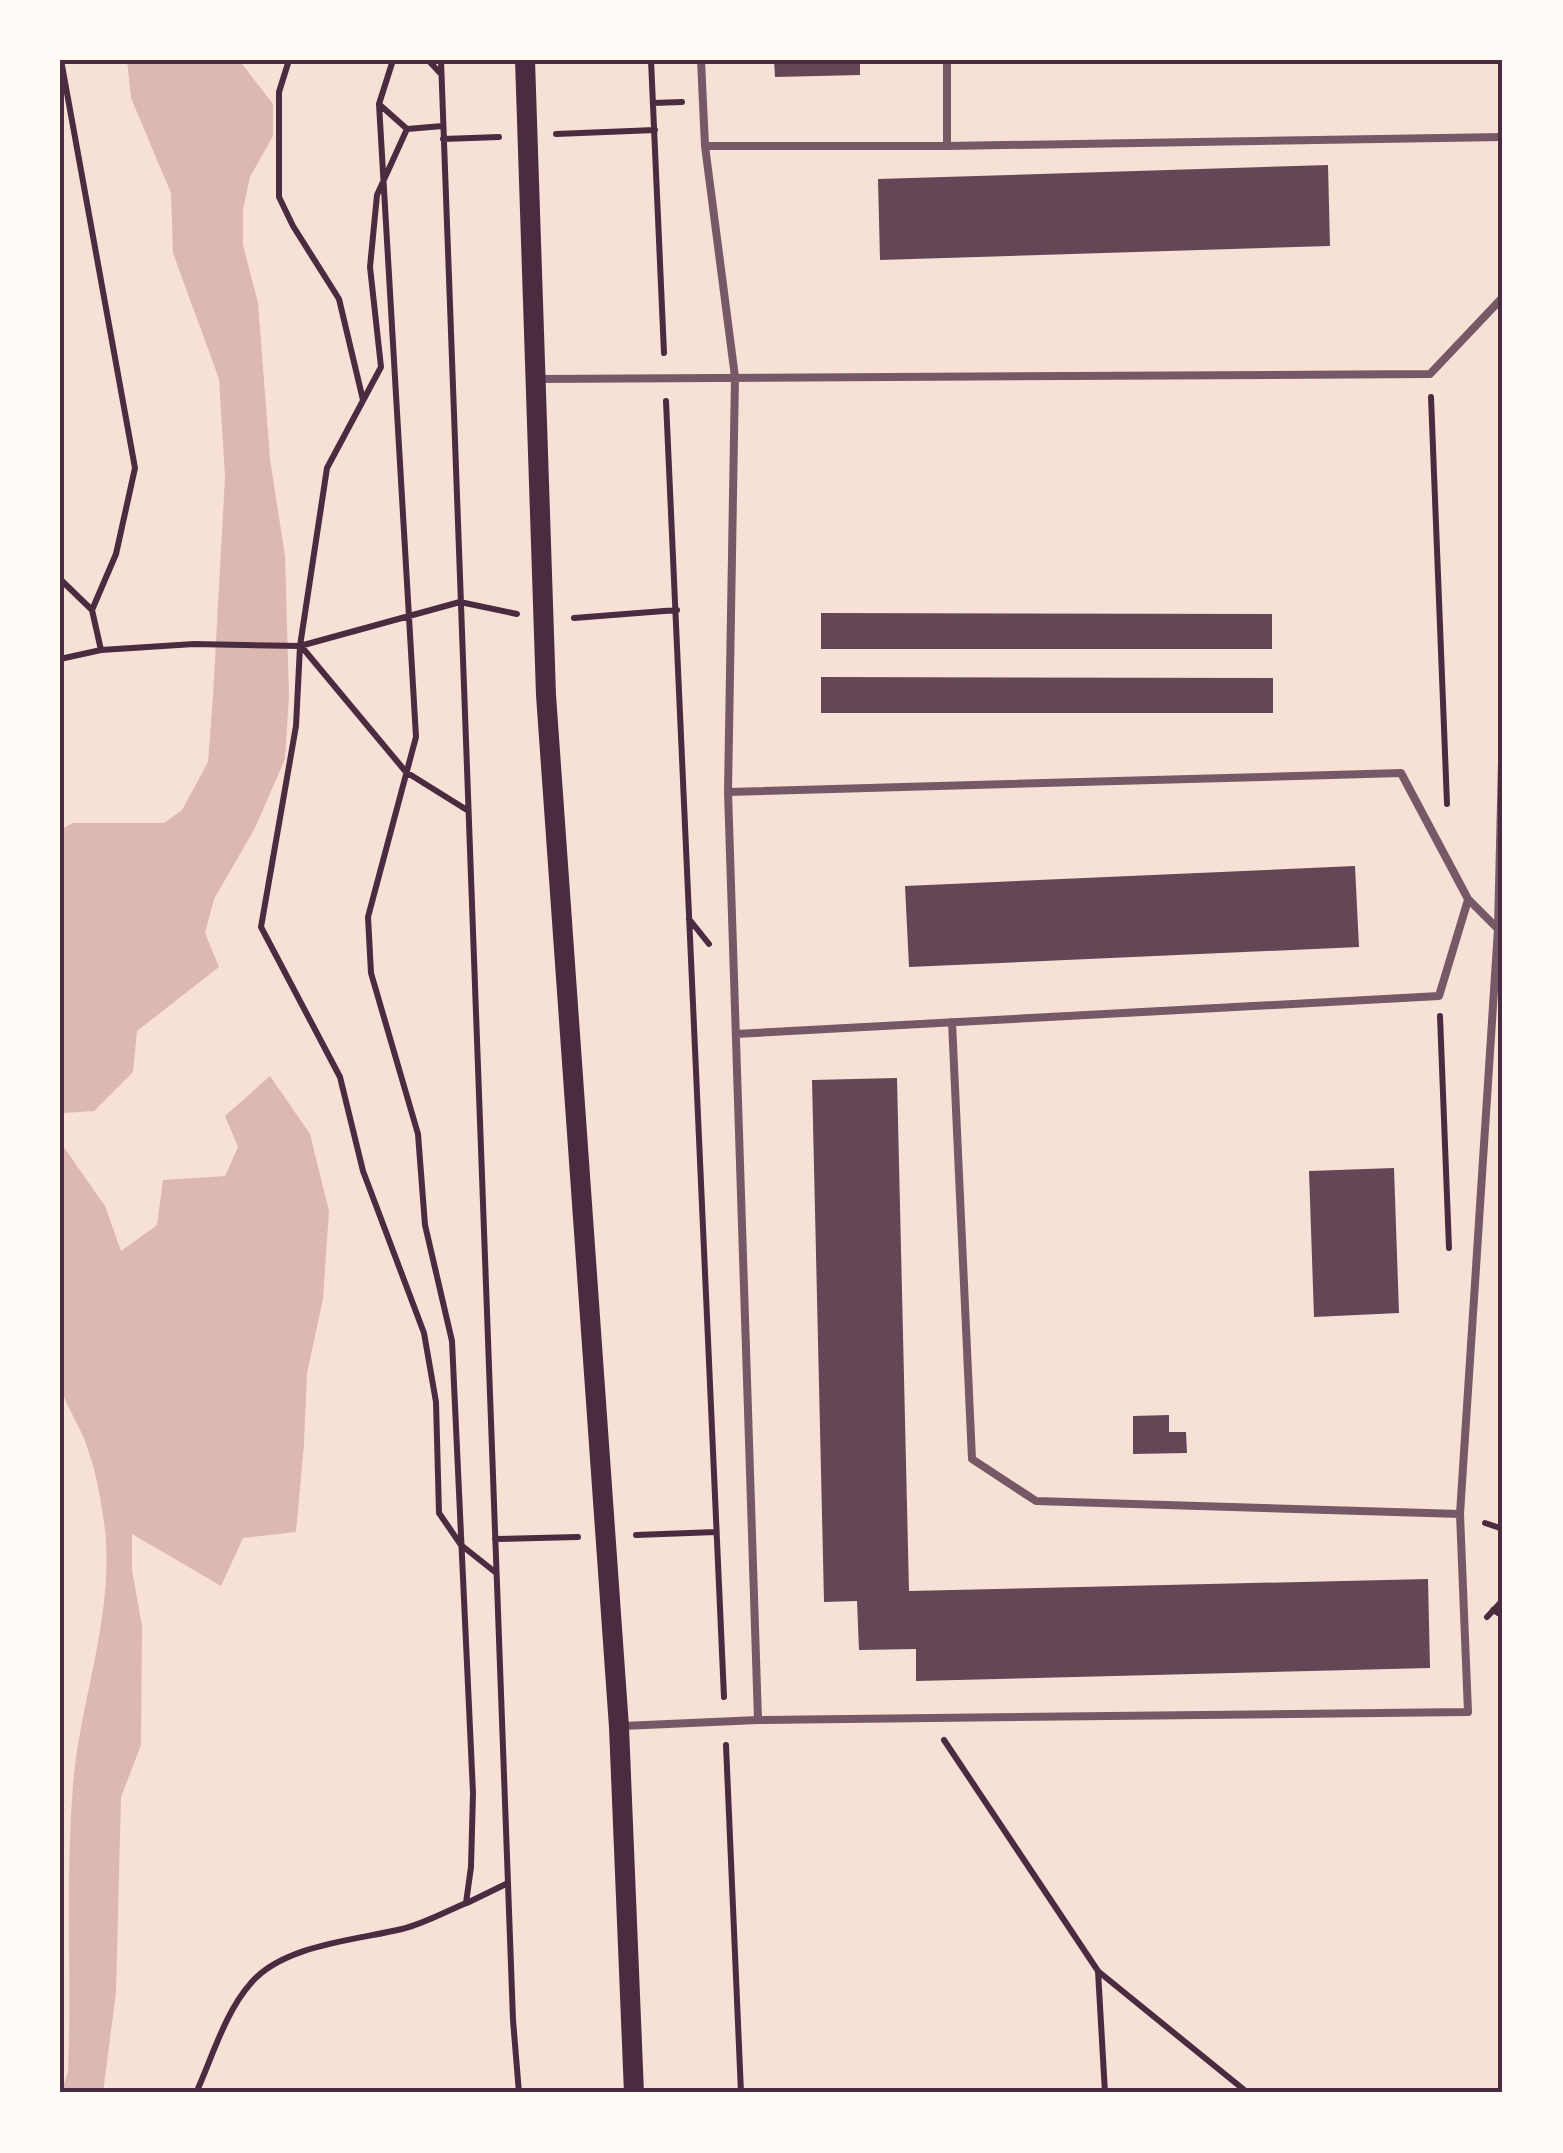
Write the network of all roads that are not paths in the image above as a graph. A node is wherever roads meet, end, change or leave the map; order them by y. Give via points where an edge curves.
1 (525, 60) edge
2 (701, 60) edge
3 (946, 60) edge
4 (1503, 138) edge
5 (705, 146) junction
6 (948, 146) junction
7 (1503, 297) edge
8 (734, 377) junction
9 (537, 379) junction
10 (1503, 719) edge
11 (728, 792) junction
12 (1468, 900) junction
13 (1500, 928) edge
14 (952, 1022) junction
15 (736, 1034) junction
16 (1460, 1514) junction
17 (758, 1720) junction
18 (619, 1727) junction
19 (634, 2093) edge

1 - 9 main road
2 - 5 lane
3 - 6 lane
4 - 6 lane
5 - 6 lane
5 - 8 lane
7 - 8 lane via 1430,374
8 - 9 lane
8 - 11 lane
9 - 18 main road via 546,694
10 - 13 lane
11 - 12 lane via 1401,773
11 - 15 lane
12 - 13 lane
12 - 14 lane via 1439,996
13 - 16 lane
14 - 15 lane
14 - 16 lane via 972,1460 1036,1502
15 - 17 lane
16 - 17 lane via 1468,1712
17 - 18 lane
18 - 19 main road

